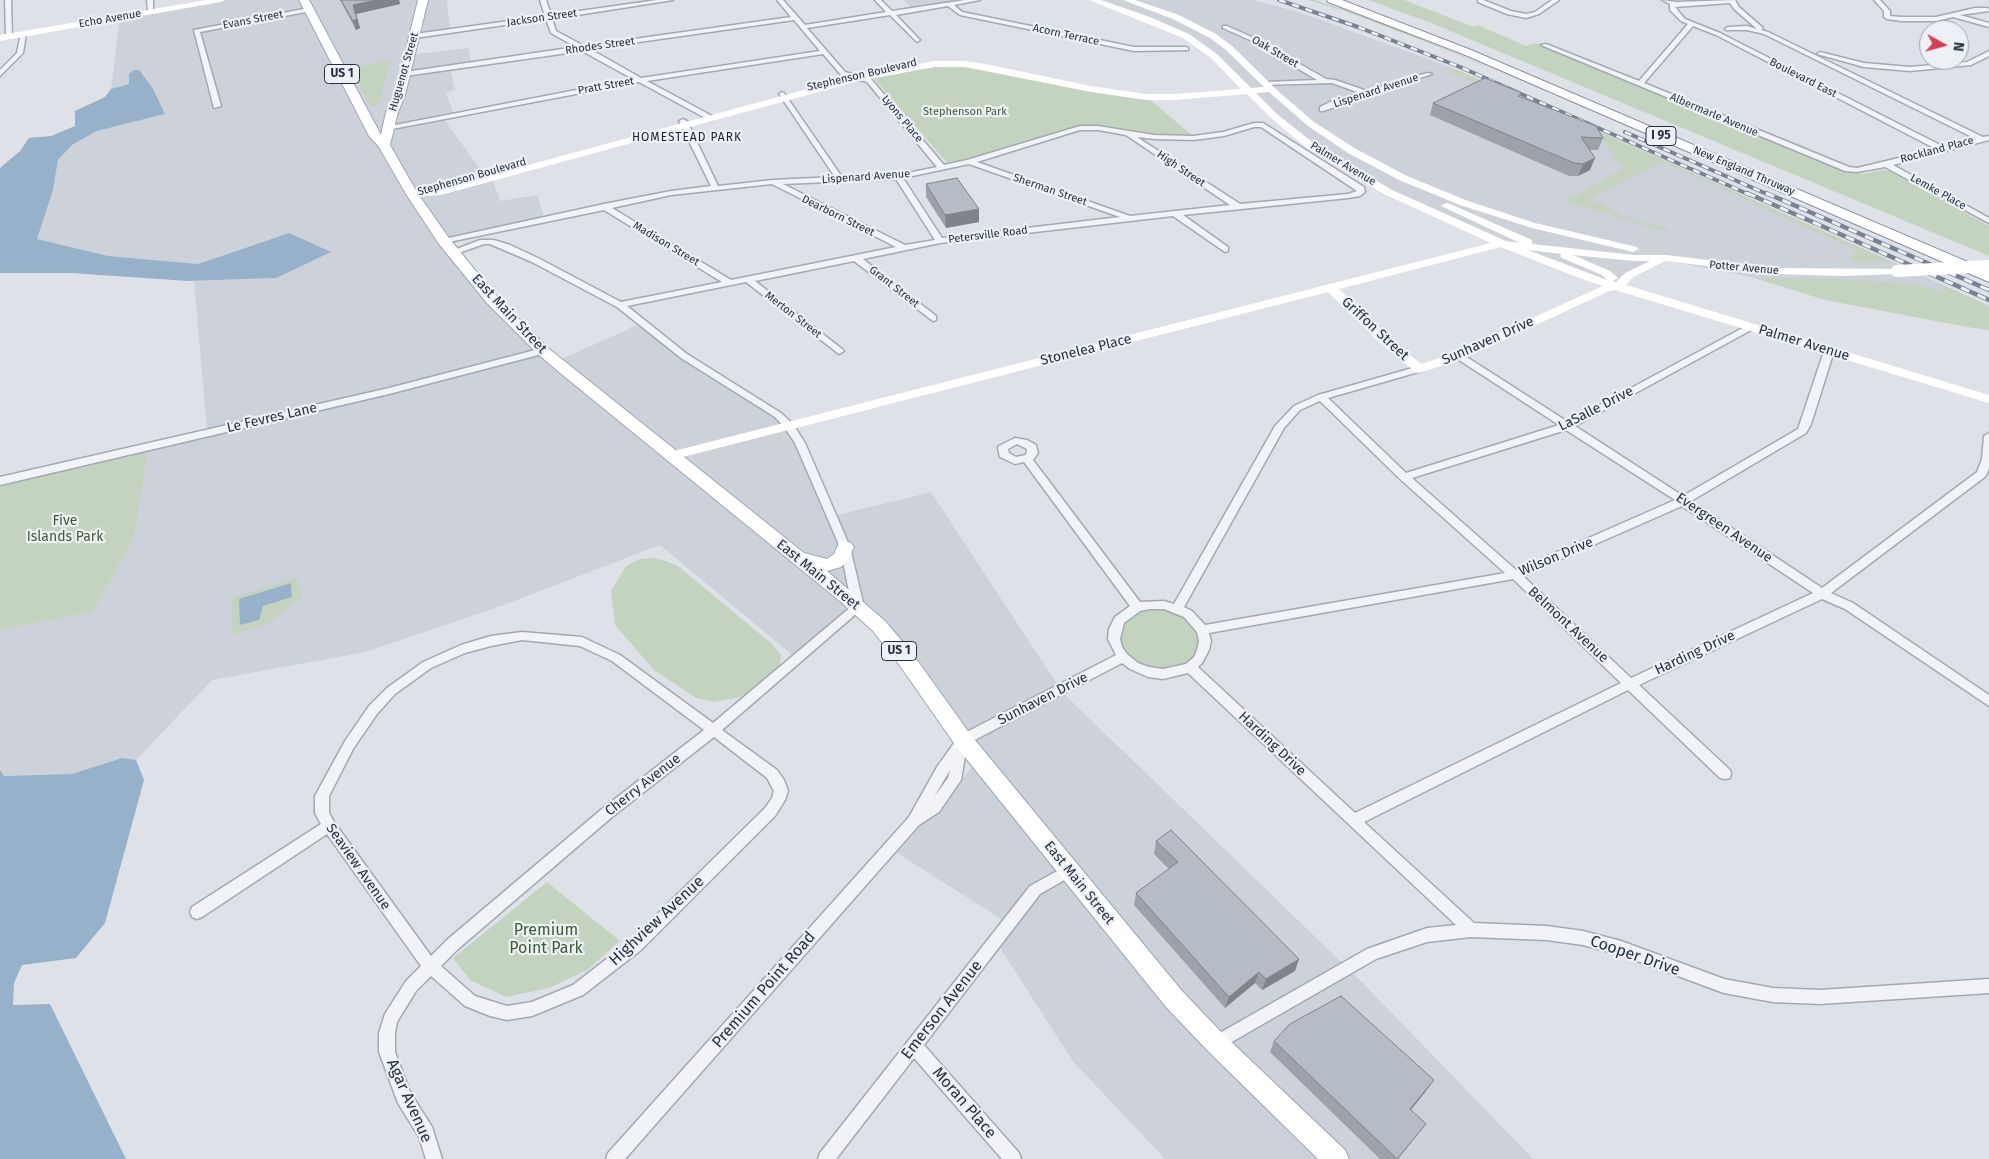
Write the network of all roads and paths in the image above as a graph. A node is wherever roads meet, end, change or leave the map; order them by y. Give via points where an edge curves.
1 (8, 0) edge
2 (150, 0) edge
3 (221, 0) edge
4 (423, 0) edge
5 (543, 0) edge
6 (670, 0) edge
7 (780, 0) edge
8 (878, 0) edge
9 (977, 0) edge
10 (1093, 0) edge
11 (1127, 0) edge
12 (1332, 0) edge
13 (1354, 0) edge
14 (1556, 0) edge
15 (1665, 0) edge
16 (1732, 0) edge
17 (1877, 0) edge
18 (1480, 1) edge
19 (949, 4) junction
20 (1675, 4) junction
21 (306, 5) edge
22 (1988, 7) edge
23 (151, 12) junction
24 (891, 13) junction
25 (1733, 15) junction
26 (1954, 16) junction
27 (548, 17) junction
28 (795, 18) junction
29 (1691, 24) junction
30 (1988, 26) edge
31 (803, 27) junction
32 (1225, 27) dead end
33 (1728, 29) junction
34 (1766, 33) junction
35 (23, 34) junction
36 (415, 36) junction
37 (4, 37) edge
38 (917, 40) dead end
39 (1731, 40) junction
40 (1544, 45) dead end
41 (1794, 46) junction
42 (1186, 48) dead end
43 (584, 49) junction
44 (824, 52) junction
45 (1989, 53) edge
46 (1864, 65) junction
47 (0, 74) edge
48 (405, 74) junction
49 (1429, 74) dead end
50 (1850, 75) junction
51 (854, 77) junction
52 (638, 80) junction
53 (1324, 81) junction
54 (1640, 84) junction
55 (1269, 86) junction
56 (1245, 88) junction
57 (1366, 93) junction
58 (400, 95) junction
59 (784, 96) junction
60 (358, 104) junction
61 (217, 106) dead end
62 (1323, 110) dead end
63 (706, 117) junction
64 (684, 123) junction
65 (390, 128) junction
66 (1125, 132) junction
67 (1331, 138) junction
68 (1985, 138) edge
69 (384, 144) junction
70 (1942, 149) junction
71 (969, 162) junction
72 (1886, 164) junction
73 (942, 168) junction
74 (898, 177) junction
75 (840, 179) junction
76 (773, 182) junction
77 (714, 187) junction
78 (1360, 192) joint
79 (412, 194) junction
80 (604, 206) junction
81 (1237, 206) junction
82 (1175, 213) junction
83 (1131, 218) junction
84 (1989, 221) edge
85 (523, 224) junction
86 (940, 241) junction
87 (1500, 244) junction
88 (449, 246) junction
89 (507, 247) junction
90 (904, 248) junction
91 (1225, 249) dead end
92 (1547, 249) junction
93 (854, 257) junction
94 (1666, 258) junction
95 (1989, 266) edge
96 (1989, 277) edge
97 (747, 279) junction
98 (728, 282) junction
99 (1620, 286) junction
100 (1332, 288) junction
101 (620, 305) junction
102 (933, 318) dead end
103 (1750, 327) junction
104 (543, 351) junction
105 (839, 351) dead end
106 (1829, 351) junction
107 (1459, 356) junction
108 (1419, 369) junction
109 (1321, 397) junction
110 (1989, 398) edge
111 (789, 426) junction
112 (1568, 426) junction
113 (1989, 436) edge
114 (671, 456) junction
115 (1026, 459) dead end
116 (1404, 477) junction
117 (0, 481) edge
118 (1683, 501) junction
119 (845, 547) junction
120 (796, 556) junction
121 (1515, 575) junction
122 (1822, 594) junction
123 (858, 607) junction
124 (1137, 608) junction
125 (1177, 609) junction
126 (1202, 630) junction
127 (1123, 658) junction
128 (1190, 667) junction
129 (1631, 684) junction
130 (1989, 701) edge
131 (714, 730) junction
132 (963, 740) junction
133 (1725, 774) dead end
134 (1355, 820) junction
135 (329, 826) junction
136 (1068, 871) junction
137 (197, 912) dead end
138 (1471, 930) junction
139 (430, 966) junction
140 (1989, 986) edge
141 (1216, 1043) junction
142 (914, 1046) junction
143 (434, 1159) edge
144 (614, 1159) edge
145 (826, 1159) edge
146 (1013, 1159) edge
147 (1336, 1159) edge

1 - 37 street
2 - 23 street
3 - 23 street, Echo Avenue
4 - 36 main road, Huguenot Street
5 - 27 street
6 - 27 street, Jackson Street
7 - 28 street, Lyons Place
8 - 24 street
9 - 19 street
10 - 56 street, Palmer Avenue via 1186,36 1214,56
11 - 55 street, Palmer Avenue via 1176,17 1213,36
12 - 96 highway, New England Thruway / I 95 via 1467,52
13 - 95 highway, New England Thruway / I 95 via 1459,40
14 - 18 street via 1537,13 1526,16
15 - 20 street
16 - 20 street
16 - 25 street
17 - 26 street via 1887,11 1887,17 1923,19
19 - 24 street
19 - 42 street, Acorn Terrace via 960,13 1102,43 1141,49
20 - 29 street, Boulevard East via 1672,10
21 - 60 main road, East Main Street / US 1
21 - 61 street, Evans Street via 196,31
22 - 26 street
22 - 30 street via 1985,16
23 - 35 street, Echo Avenue
24 - 31 street
24 - 38 street
25 - 33 street
25 - 34 street
26 - 30 street
27 - 36 street, Jackson Street
27 - 43 street via 553,32
28 - 31 street, Lyons Place
28 - 43 street, Rhodes Street
29 - 39 street, Boulevard East
29 - 54 street
31 - 44 street, Lyons Place
32 - 53 street, Oak Street
33 - 34 street, Boulevard East via 1746,28
33 - 39 street via 1726,34
34 - 41 street, Boulevard East
35 - 37 street, Echo Avenue
35 - 47 street via 20,53
36 - 48 main road, Huguenot Street
39 - 70 street, Boulevard East
40 - 54 street, Albermarle Avenue
41 - 46 street
41 - 50 street, Boulevard East
43 - 48 street, Rhodes Street
43 - 52 street
44 - 51 street, Lyons Place via 843,74
44 - 52 street, Pratt Street
45 - 46 street via 1969,64 1957,66 1910,68
46 - 50 street via 1850,66
48 - 58 main road, Huguenot Street
49 - 57 street, Lispenard Avenue
50 - 68 street, Boulevard East
51 - 56 street, Stephenson Boulevard via 926,61 962,59 1138,91
51 - 59 street, Stephenson Boulevard
51 - 73 street, Lyons Place via 869,80
52 - 63 street
52 - 65 street, Pratt Street
53 - 55 street, Stephenson Boulevard
53 - 57 street, Stephenson Boulevard via 1340,82
54 - 72 street, Albermarle Avenue via 1848,169
55 - 56 street, Stephenson Boulevard
55 - 67 street, Palmer Avenue
56 - 87 street, Palmer Avenue via 1291,131 1348,169 1418,207
57 - 62 street, Lispenard Avenue
58 - 60 main road via 377,109 366,109
58 - 65 main road, Huguenot Street via 392,112
59 - 63 street, Stephenson Boulevard
59 - 75 street
60 - 69 main road, East Main Street / US 1 via 375,136
63 - 64 street, Stephenson Boulevard
64 - 77 street
64 - 79 street, Stephenson Boulevard
65 - 69 main road, Huguenot Street
66 - 71 street, Lispenard Avenue via 1090,128 1069,130
66 - 78 street, Lispenard Avenue via 1193,138 1264,125 1358,186
66 - 81 street, High Street
67 - 92 street, Palmer Avenue via 1370,167 1409,188
67 - 94 street, Palmer Avenue via 1402,178 1464,203 1550,230
68 - 70 street, Rockland Place
69 - 79 main road, East Main Street / US 1
70 - 72 street, Rockland Place
71 - 73 street, Lispenard Avenue
71 - 83 street, Sherman Street
72 - 84 street, Lemke Place
73 - 74 street, Lispenard Avenue
74 - 75 street, Lispenard Avenue
74 - 86 street
75 - 76 street, Lispenard Avenue
76 - 77 street, Lispenard Avenue
76 - 90 street, Dearborn Street
77 - 80 street, Lispenard Avenue
78 - 81 street, Petersville Road via 1348,196
79 - 88 main road, East Main Street / US 1
80 - 85 street, Lispenard Avenue
80 - 98 street, Madison Street
81 - 82 street, Petersville Road
82 - 83 street, Petersville Road
82 - 91 street
83 - 86 street, Petersville Road
85 - 88 street, Lispenard Avenue
85 - 89 street, Lispenard Avenue via 506,235
86 - 90 street, Petersville Road
87 - 92 street, Potter Avenue
87 - 99 street, Palmer Avenue
87 - 100 street, Stonelea Place
88 - 89 street via 491,242
88 - 104 main road, East Main Street / US 1 via 492,300
89 - 101 street
90 - 93 street, Petersville Road
92 - 94 street, Potter Avenue
92 - 99 street, Palmer Avenue via 1606,272
93 - 97 street, Petersville Road
93 - 102 street, Grant Street
94 - 95 street, Potter Avenue, bridge via 1778,271 1841,273
94 - 99 street, Sunhaven Drive via 1629,275
97 - 98 street, Petersville Road
97 - 105 street, Merton Street
98 - 101 street, Petersville Road
99 - 103 street, Palmer Avenue
99 - 107 street, Sunhaven Drive via 1603,289
100 - 108 street, Griffon Street via 1382,338
100 - 111 street, Stonelea Place
101 - 111 street via 684,356 763,404
103 - 106 street, Palmer Avenue
103 - 112 street, LaSalle Drive
104 - 114 main road, East Main Street / US 1
104 - 117 street, Le Fevres Lane via 389,391
106 - 110 street, Palmer Avenue
106 - 118 street, Wilson Drive via 1802,431
107 - 108 street, Sunhaven Drive
107 - 112 street, Evergreen Avenue
108 - 109 street, Sunhaven Drive
109 - 116 street, Belmont Avenue
109 - 125 street, Sunhaven Drive via 1297,408 1280,426
111 - 114 street, Stonelea Place
111 - 119 street via 804,451
112 - 116 street, LaSalle Drive
112 - 118 street, Evergreen Avenue
113 - 122 street, Harding Drive via 1982,474
114 - 120 main road, East Main Street / US 1
115 - 124 street
116 - 121 street, Belmont Avenue
118 - 121 street, Wilson Drive
118 - 122 street, Evergreen Avenue
119 - 120 main road via 839,560 827,565
119 - 123 street
120 - 123 main road, East Main Street / US 1
121 - 126 street, Wilson Drive
121 - 129 street, Belmont Avenue
122 - 129 street, Harding Drive
122 - 130 street, Evergreen Avenue via 1848,606
123 - 131 street, Cherry Avenue
123 - 132 main road, East Main Street / US 1 via 879,626 905,658
124 - 125 street via 1157,605
124 - 127 street via 1119,620 1115,629 1115,643
125 - 126 street
126 - 128 street via 1203,650
127 - 128 street via 1148,672 1162,674
127 - 132 street, Sunhaven Drive
128 - 134 street, Harding Drive
129 - 133 street, Belmont Avenue
129 - 134 street, Harding Drive
131 - 135 street, Seaview Avenue via 616,658 582,642 522,636 491,642 461,650 427,665 373,710 349,744 322,796 322,813
131 - 139 street, Cherry Avenue via 606,813
131 - 139 street, Highview Avenue via 772,774 779,784 778,800 770,812 636,945 578,990 532,1009 507,1013 470,1001
132 - 136 main road, East Main Street / US 1
132 - 144 street, Premium Point Road via 954,780 934,808 914,820
134 - 138 street, Harding Drive
135 - 137 street
135 - 139 street, Seaview Avenue
136 - 141 main road, East Main Street / US 1 via 1174,999
136 - 142 street, Emerson Avenue via 1035,890
138 - 140 street, Cooper Drive via 1583,938 1621,948 1724,986 1773,995 1820,997
138 - 141 street, Cooper Drive via 1427,936 1372,954
139 - 143 street, Agar Avenue via 396,1006 387,1033 388,1052 404,1098 426,1133
141 - 147 main road, East Main Street / US 1
142 - 145 street, Emerson Avenue
142 - 146 street, Moran Place

